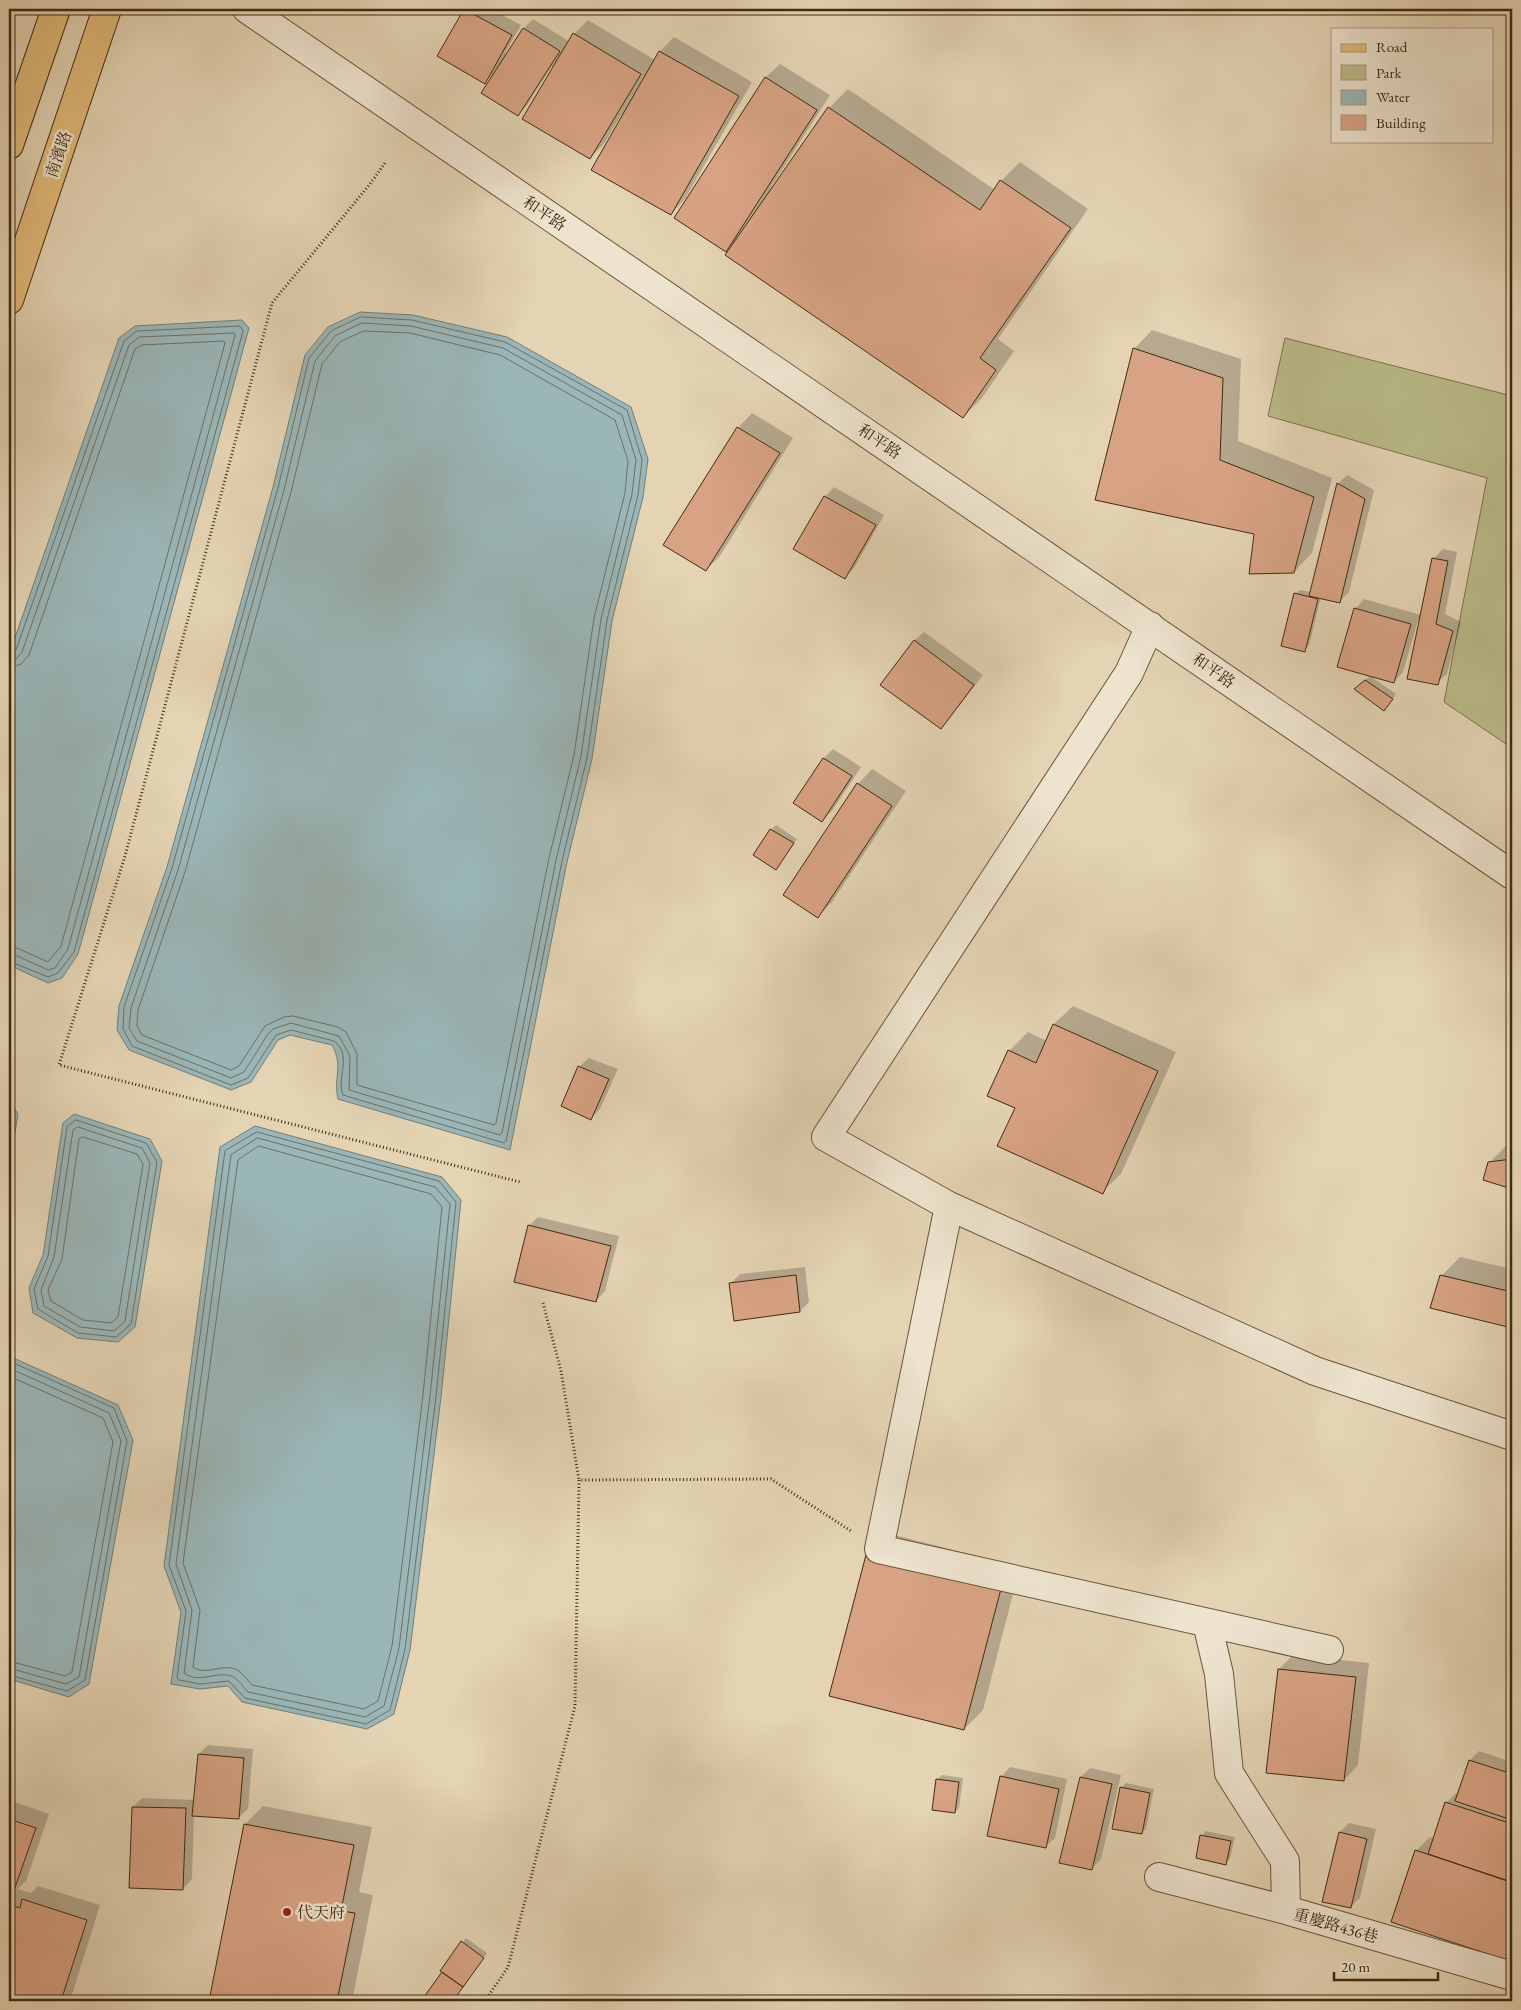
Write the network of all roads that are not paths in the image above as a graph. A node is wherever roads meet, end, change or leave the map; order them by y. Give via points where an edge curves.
1 (56, 9) edge
2 (107, 9) edge
3 (247, 9) edge
4 (9, 145) edge
5 (9, 300) edge
6 (1150, 626) junction
7 (1512, 875) edge
8 (949, 1206) junction
9 (1512, 1436) edge
10 (1207, 1623) junction
11 (1329, 1650) dead end
12 (1159, 1877) dead end
13 (1286, 1910) junction
14 (1512, 1976) edge

1 - 4 main road
2 - 5 main road, 南濱路
3 - 6 street, 和平路
6 - 7 street, 和平路
6 - 8 street via 1129,673 826,1137
8 - 9 street via 1315,1371
8 - 10 street via 879,1549
10 - 11 street
10 - 13 street via 1219,1674 1229,1773 1285,1860
12 - 13 street, 重慶路436巷
13 - 14 street, 重慶路436巷

